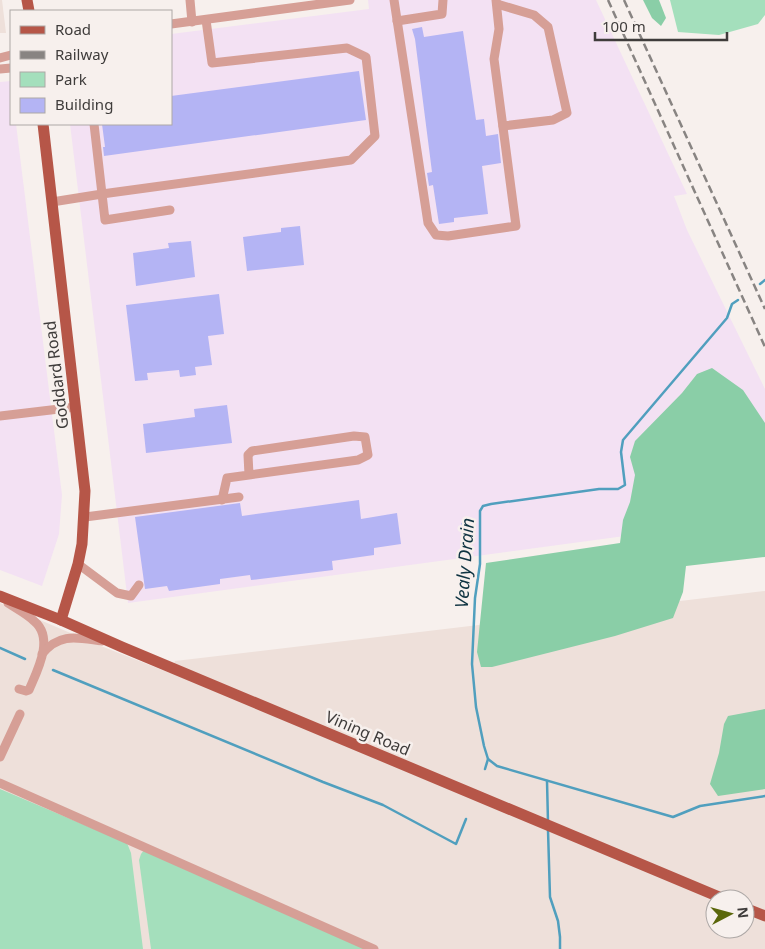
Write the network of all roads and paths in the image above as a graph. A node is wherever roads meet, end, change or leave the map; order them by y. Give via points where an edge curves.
1 (190, 0) edge
2 (350, 0) edge
3 (394, 0) edge
4 (443, 0) edge
5 (497, 2) edge
6 (206, 20) junction
7 (398, 21) junction
8 (192, 22) junction
9 (172, 24) edge
10 (42, 125) edge
11 (94, 125) edge
12 (503, 126) junction
13 (102, 194) junction
14 (52, 202) junction
15 (170, 210) dead end
16 (76, 407) junction
17 (0, 416) edge
18 (249, 475) junction
19 (239, 498) dead end
20 (222, 500) junction
21 (84, 518) junction
22 (78, 564) junction
23 (139, 585) dead end
24 (0, 596) edge
25 (61, 620) junction
26 (110, 642) junction
27 (42, 654) junction
28 (19, 689) dead end
29 (20, 714) dead end
30 (0, 757) edge
31 (0, 784) edge
32 (705, 891) edge
33 (374, 949) edge

1 - 8 street
2 - 6 street
3 - 7 street
4 - 7 street via 442,14
5 - 12 street via 499,29 494,59
5 - 12 street via 534,15 548,27 567,112 553,120
6 - 8 street
6 - 13 street via 212,63 347,48 366,57 375,136 352,160
7 - 12 street via 428,223 436,235 516,226
8 - 9 street
10 - 14 main road, Goddard Road
11 - 13 street
13 - 14 street
13 - 15 street via 105,220
14 - 16 main road, Goddard Road
16 - 17 street
16 - 21 main road, Goddard Road via 85,491
18 - 18 street via 358,460 368,455 365,437 252,451 248,455
18 - 20 street via 227,478
19 - 20 street
20 - 21 street
21 - 22 main road, Goddard Road
22 - 23 street via 117,593 131,596
22 - 25 main road, Goddard Road
24 - 25 main road, Vining Road
24 - 27 street via 38,624 43,636
25 - 26 main road, Vining Road
26 - 27 street via 68,637
26 - 32 main road, Vining Road
27 - 28 street via 29,690
29 - 30 street
31 - 33 street

